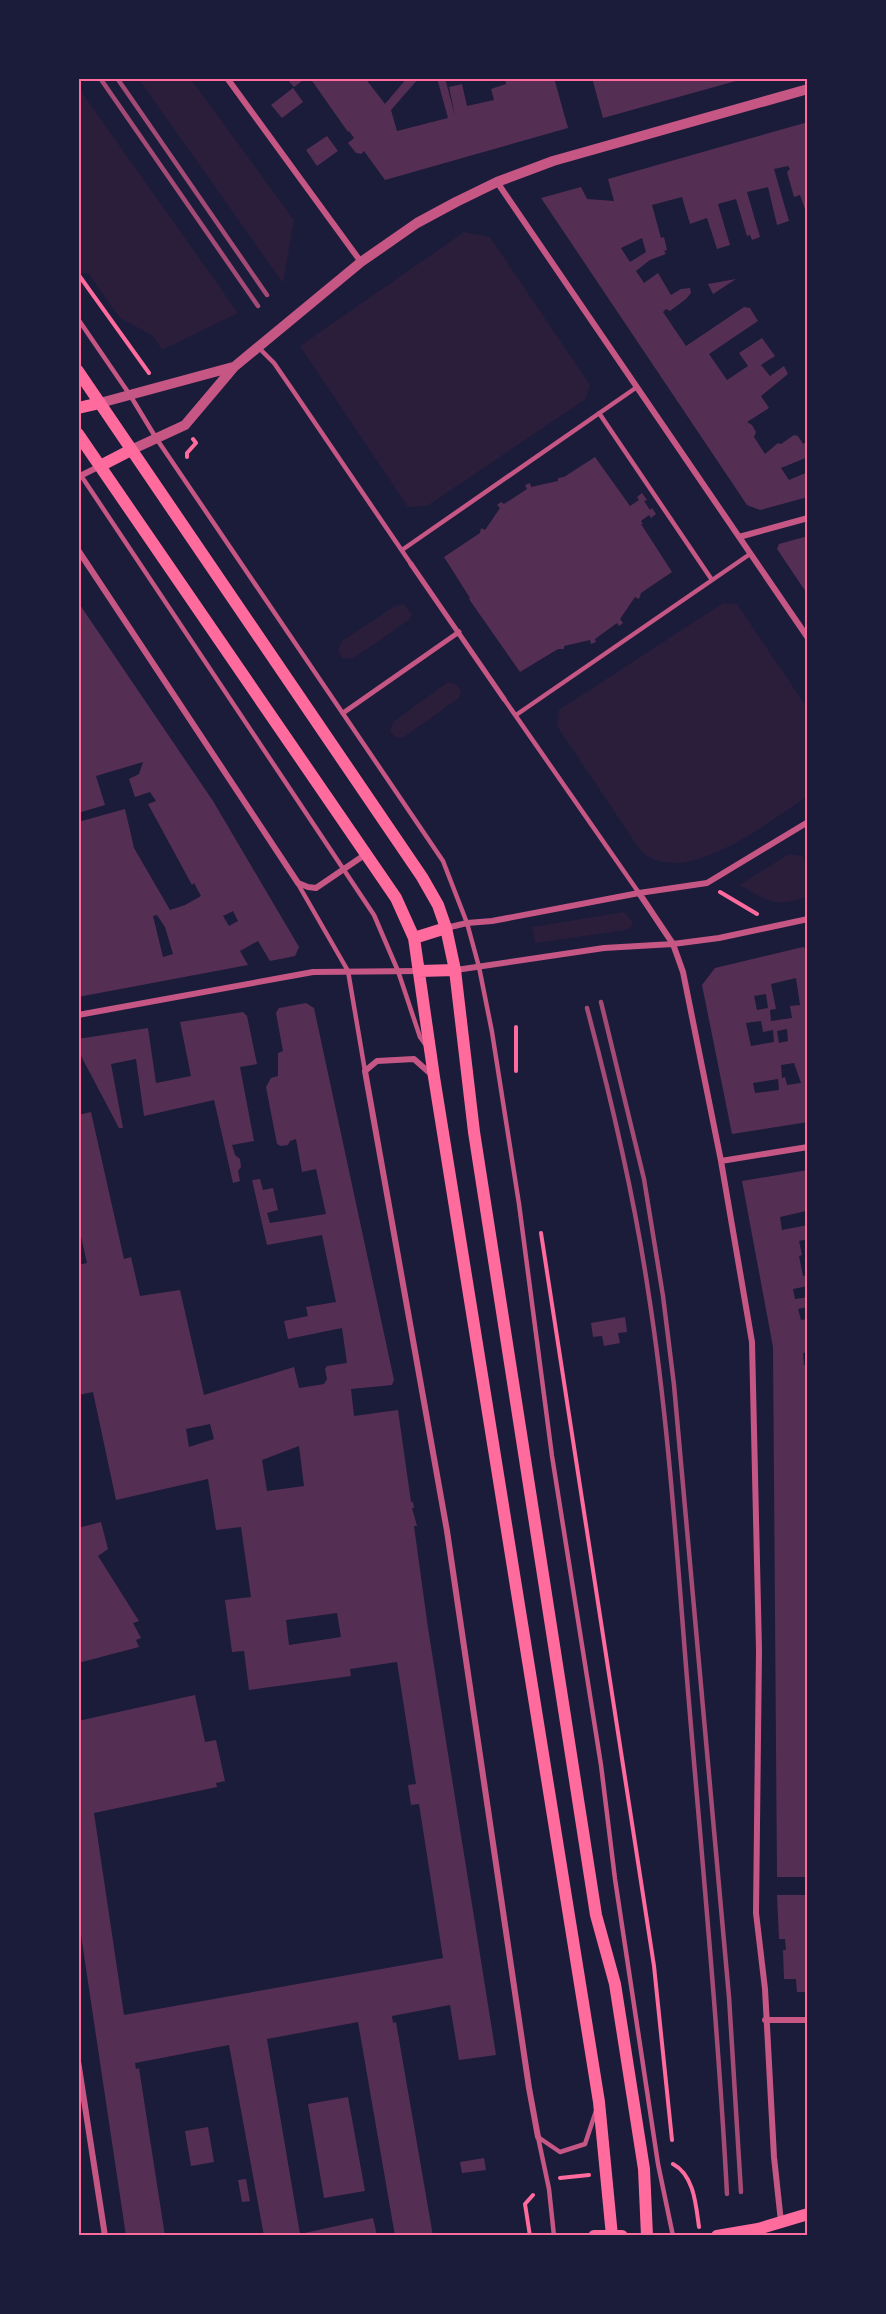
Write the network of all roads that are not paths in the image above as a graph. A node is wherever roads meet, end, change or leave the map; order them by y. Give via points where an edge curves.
1 (227, 78) edge
2 (808, 89) edge
3 (497, 182) junction
4 (361, 262) junction
5 (78, 319) edge
6 (259, 348) junction
7 (234, 367) junction
8 (78, 371) edge
9 (637, 387) junction
10 (130, 395) junction
11 (100, 403) junction
12 (78, 408) edge
13 (599, 413) junction
14 (78, 434) edge
15 (156, 438) junction
16 (131, 450) junction
17 (100, 466) junction
18 (79, 474) edge
19 (808, 518) edge
20 (739, 537) junction
21 (78, 550) edge
22 (402, 550) junction
23 (750, 554) junction
24 (411, 564) joint
25 (712, 580) junction
26 (459, 632) junction
27 (808, 638) edge
28 (504, 699) joint
29 (343, 713) junction
30 (516, 715) junction
31 (808, 822) edge
32 (366, 854) junction
33 (342, 870) junction
34 (298, 883) junction
35 (639, 893) junction
36 (808, 919) edge
37 (467, 923) junction
38 (446, 928) junction
39 (414, 938) junction
40 (673, 944) junction
41 (479, 967) junction
42 (398, 970) junction
43 (455, 970) junction
44 (348, 971) junction
45 (420, 971) junction
46 (78, 1016) edge
47 (431, 1054) junction
48 (365, 1071) junction
49 (434, 1077) junction
50 (808, 1147) edge
51 (721, 1161) junction
52 (765, 2019) junction
53 (808, 2020) edge
54 (78, 2061) edge
55 (599, 2102) junction
56 (538, 2137) junction
57 (808, 2214) edge
58 (782, 2223) junction
59 (105, 2236) edge
60 (554, 2236) edge
61 (594, 2236) edge
62 (615, 2236) edge
63 (647, 2236) edge
64 (673, 2236) edge
65 (717, 2236) edge

1 - 4 street
2 - 3 street via 553,161
3 - 4 street via 417,223
3 - 9 street
4 - 6 street
5 - 10 lane
6 - 7 street
6 - 22 lane via 274,363
7 - 10 street
7 - 15 street via 184,424
8 - 11 main road
9 - 13 lane
9 - 20 street
10 - 11 street
10 - 15 lane
11 - 12 main road
11 - 16 main road
13 - 22 lane
13 - 25 lane
14 - 17 main road
15 - 16 street
15 - 29 lane
16 - 17 main road
16 - 38 main road via 422,878
17 - 18 street
17 - 32 main road
18 - 33 lane
19 - 20 street
20 - 23 street
21 - 34 street
22 - 24 lane
23 - 25 lane
23 - 27 street
24 - 26 street
25 - 30 lane
26 - 28 street
26 - 29 street
28 - 30 lane
29 - 37 lane via 443,861
30 - 35 lane
31 - 35 street via 707,883
32 - 33 street
32 - 39 main road via 396,898
33 - 34 street via 316,888
33 - 42 lane via 374,915
34 - 44 lane
35 - 37 street
35 - 40 street
36 - 40 street
37 - 38 street
37 - 41 lane
38 - 39 main road
38 - 43 main road
39 - 45 main road
40 - 41 street via 604,948
40 - 51 street via 683,972
41 - 43 street
41 - 64 lane via 519,1204 552,1456 658,2164
42 - 44 street
42 - 45 street
42 - 47 lane via 420,1038
43 - 45 main road
43 - 63 main road via 474,1132 596,1915 615,1984 644,2169
44 - 46 street via 313,972
44 - 48 lane
45 - 47 main road
47 - 49 main road
48 - 49 street via 377,1061 414,1059
48 - 56 street via 447,1531
49 - 55 main road
50 - 51 street
51 - 52 street via 752,1342 759,1650 756,1913
52 - 53 street
52 - 58 street
54 - 59 street
55 - 56 lane via 585,2144 560,2152
55 - 62 main road
56 - 60 lane
57 - 58 main road
58 - 65 main road
61 - 62 main road

